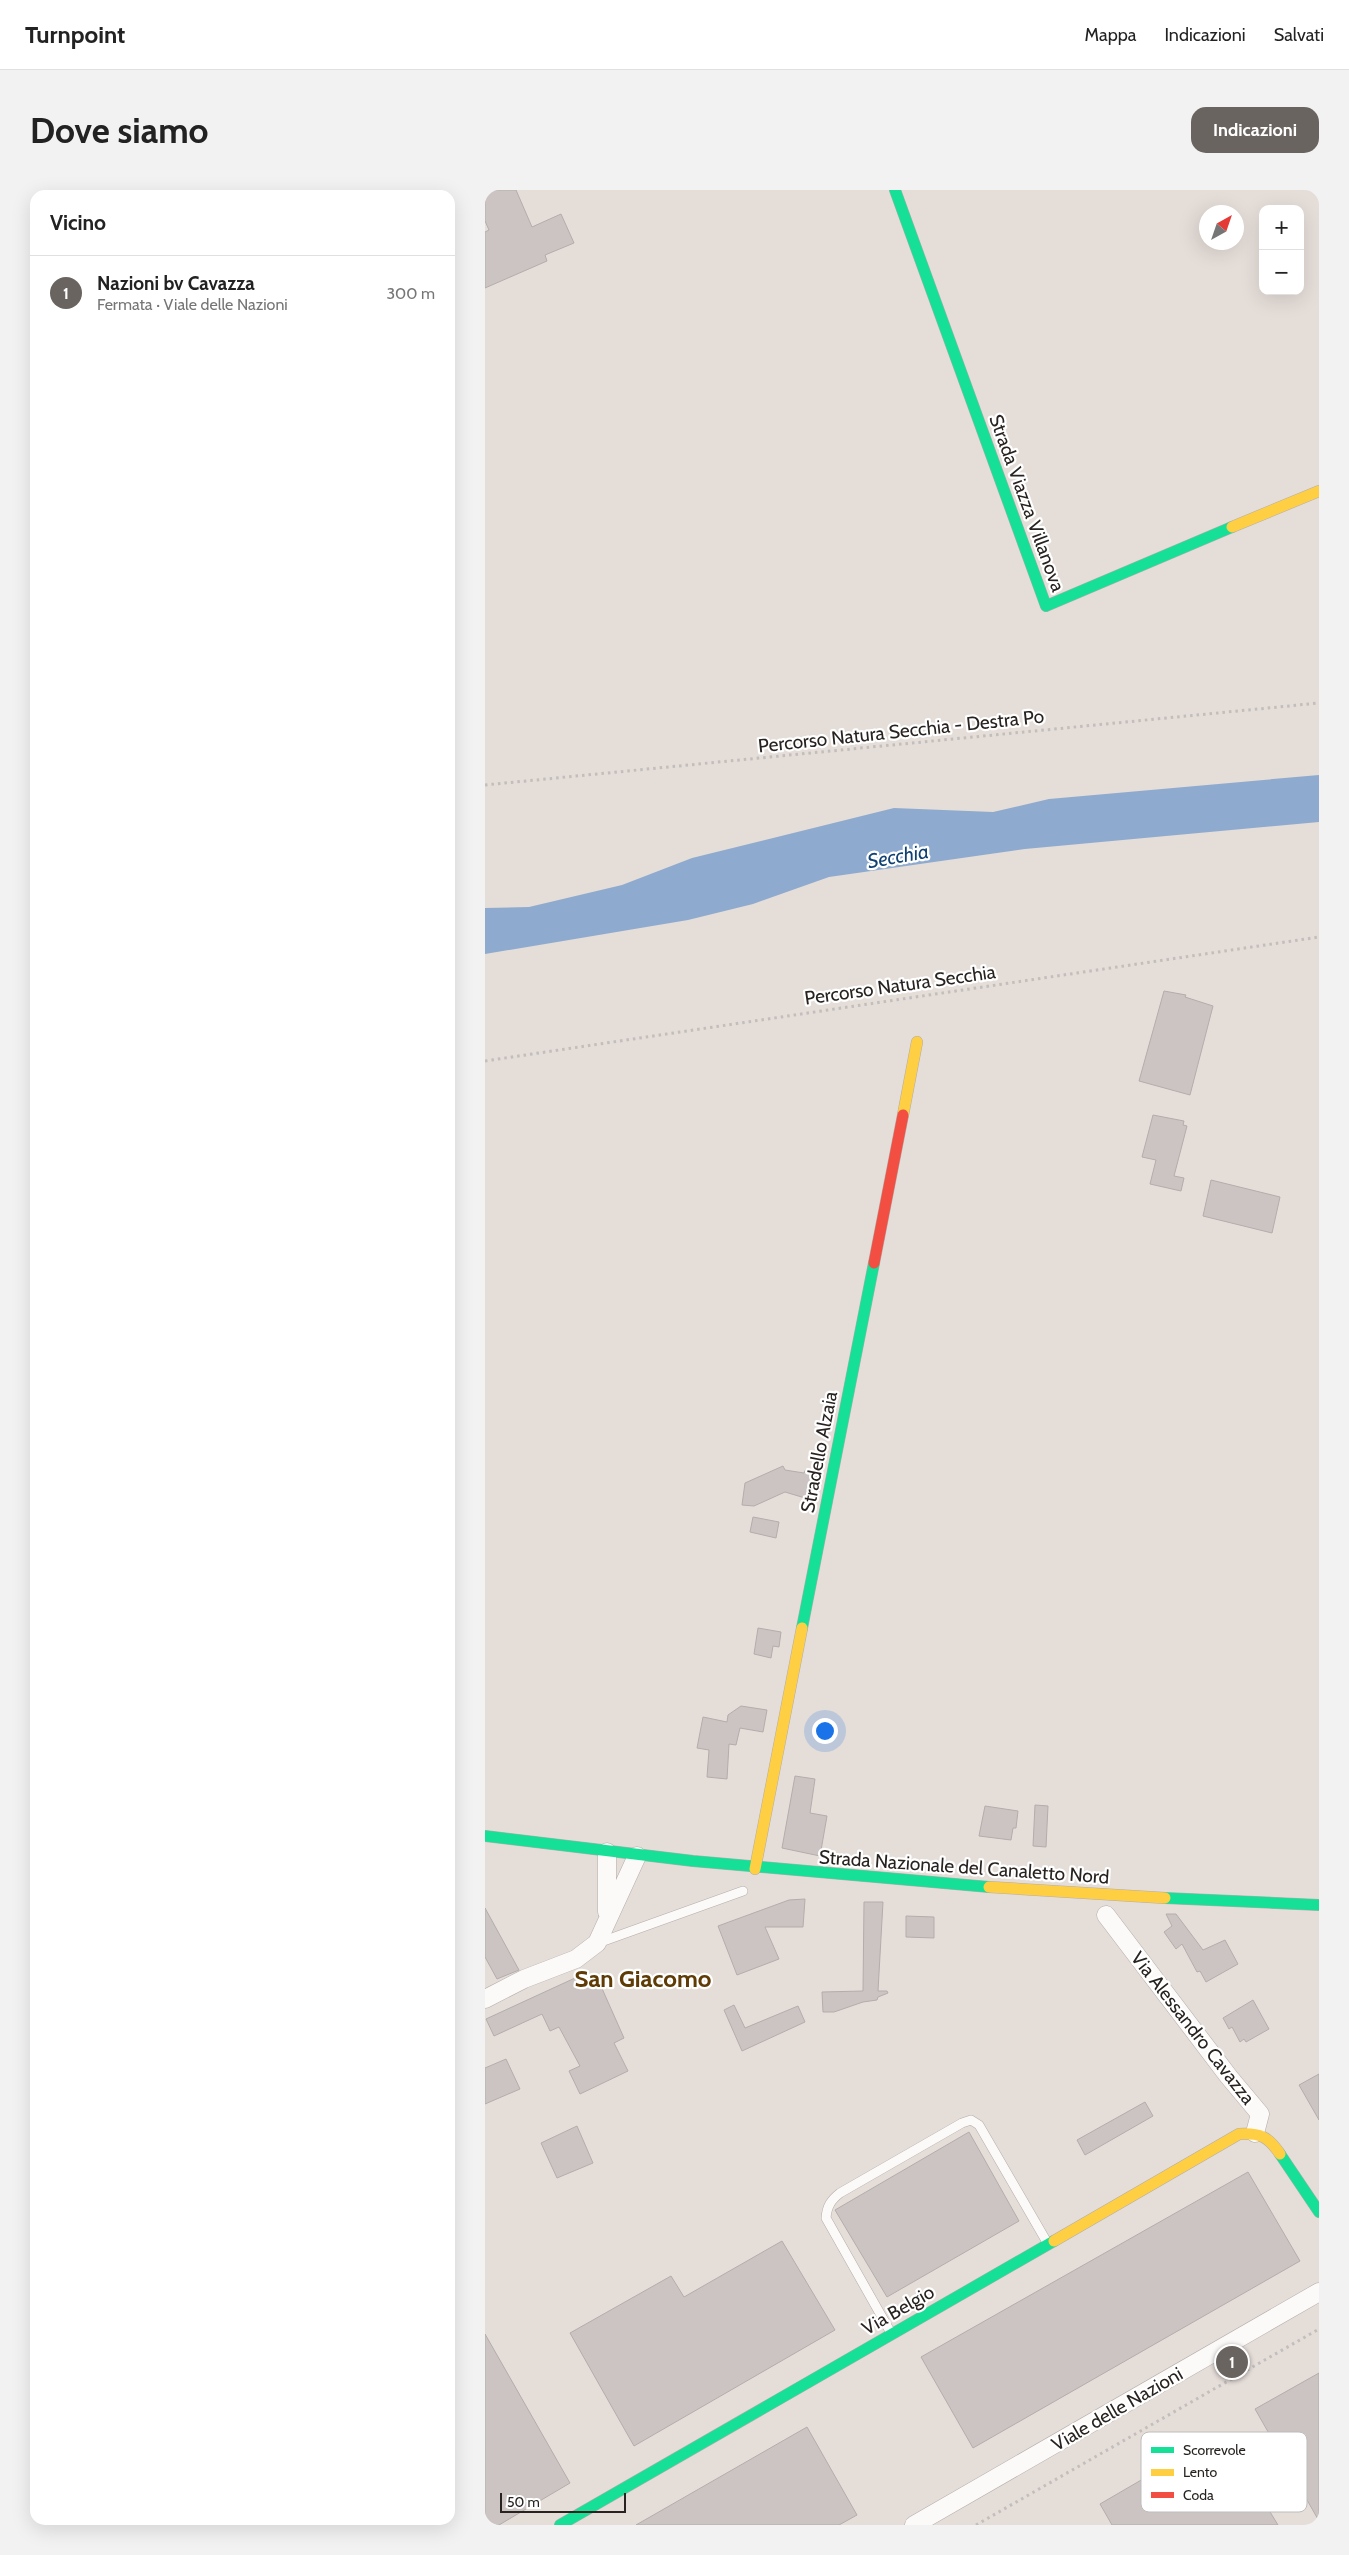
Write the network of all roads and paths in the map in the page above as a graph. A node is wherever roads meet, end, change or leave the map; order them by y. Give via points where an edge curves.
1 (895, 190) edge
2 (1319, 491) edge
3 (1319, 703) edge
4 (485, 785) edge
5 (1319, 937) edge
6 (917, 1042) dead end
7 (485, 1061) edge
8 (485, 1836) edge
9 (607, 1852) junction
10 (637, 1856) junction
11 (755, 1869) junction
12 (743, 1891) dead end
13 (1319, 1905) edge
14 (1106, 1915) dead end
15 (607, 1920) junction
16 (597, 1943) junction
17 (485, 1998) edge
18 (1255, 2133) junction
19 (1319, 2212) edge
20 (1048, 2244) junction
21 (1319, 2292) edge
22 (1319, 2329) edge
23 (892, 2334) junction
24 (946, 2507) junction
25 (560, 2525) edge
26 (914, 2525) edge
27 (938, 2525) edge
28 (977, 2525) edge

1 - 2 street, Strada Viazza Villanova via 1046,606
3 - 4 path, Percorso Natura Secchia - Destra Po
5 - 7 path, Percorso Natura Secchia
6 - 11 street, Stradello Alzaia
8 - 9 street, Strada Nazionale del Canaletto Nord
9 - 10 street, Strada Nazionale del Canaletto Nord
9 - 15 street
10 - 11 street, Strada Nazionale del Canaletto Nord
10 - 15 street
11 - 13 street, Strada Nazionale del Canaletto Nord via 1108,1895
12 - 16 lane
14 - 18 street, Via Alessandro Cavazza via 1260,2114
15 - 16 street
16 - 17 street via 576,1959
18 - 19 street, Via Alessandro Cavazza via 1271,2141
18 - 20 street, Via Belgio via 1239,2134
20 - 23 street, Via Belgio
20 - 23 lane via 979,2125 971,2120 840,2193 831,2200 826,2218
21 - 24 street, Viale delle Nazioni
22 - 28 path
23 - 25 street, Via Belgio
24 - 26 street, Viale delle Nazioni
24 - 27 street

